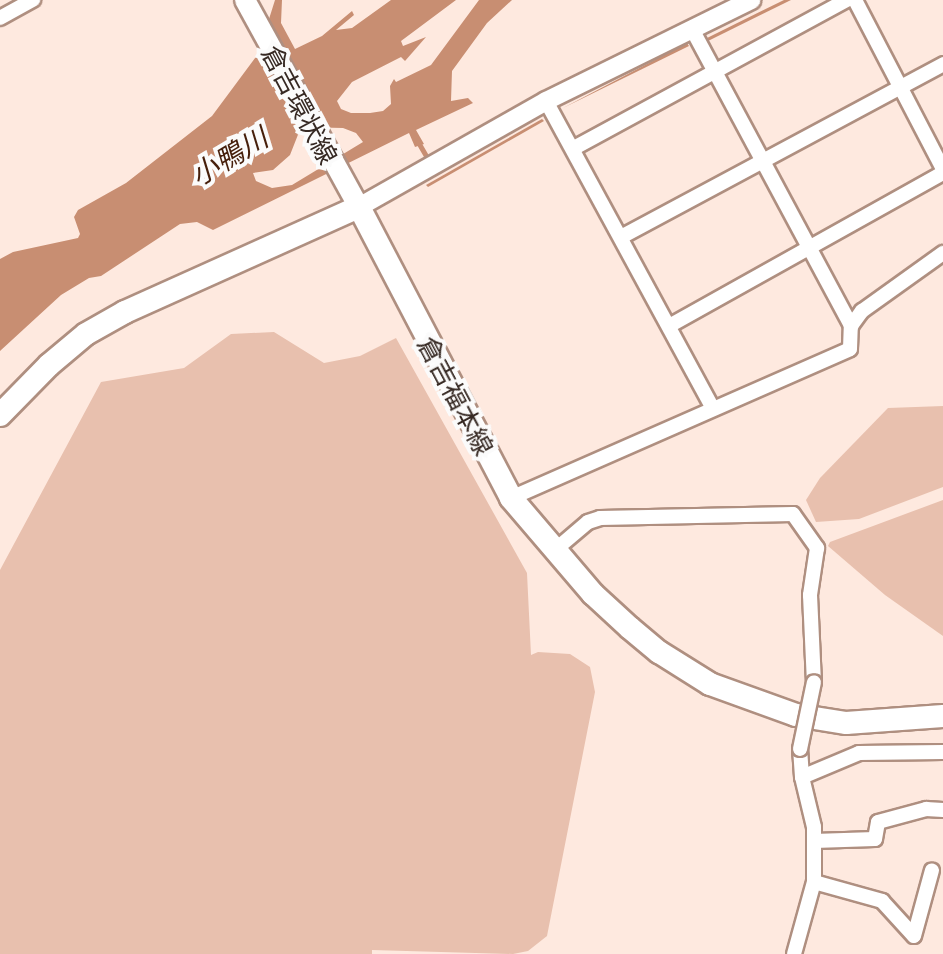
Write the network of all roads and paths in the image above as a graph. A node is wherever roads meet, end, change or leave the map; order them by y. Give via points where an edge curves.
1 (33, 0) edge
2 (245, 0) edge
3 (751, 0) edge
4 (847, 0) edge
5 (855, 0) edge
6 (0, 18) edge
7 (692, 29) junction
8 (943, 64) edge
9 (714, 73) junction
10 (900, 88) junction
11 (546, 101) junction
12 (574, 148) junction
13 (761, 161) junction
14 (943, 171) edge
15 (359, 207) junction
16 (621, 237) junction
17 (808, 246) junction
18 (943, 253) edge
19 (669, 326) junction
20 (851, 326) junction
21 (713, 409) junction
22 (0, 415) edge
23 (511, 498) junction
24 (555, 550) junction
25 (943, 716) edge
26 (943, 752) edge
27 (802, 777) junction
28 (943, 810) edge
29 (814, 841) junction
30 (932, 870) dead end
31 (814, 882) junction
32 (794, 954) edge

1 - 6 street
2 - 15 main road, 倉吉環状線
3 - 7 street
4 - 9 street
5 - 10 street
7 - 9 street
7 - 11 street
8 - 10 street
9 - 12 street
9 - 13 street
10 - 13 street
10 - 14 street
11 - 12 street
11 - 15 street
12 - 16 street
13 - 16 street
13 - 17 street
14 - 17 street
15 - 22 main road via 86,334
15 - 23 main road, 倉吉福本線
16 - 19 street
17 - 19 street
17 - 20 street
18 - 20 street via 862,311
19 - 21 street
20 - 21 street via 850,349
21 - 23 street
23 - 24 main road, 倉吉福本線
24 - 25 main road, 倉吉福本線 via 640,636 710,684 796,715 846,723
24 - 27 street, bridge via 600,518 793,514 817,548 810,595 814,682 800,749
26 - 27 street via 859,753
27 - 29 street
28 - 29 street via 926,809 878,822 875,839
29 - 31 street
30 - 31 street via 914,936 882,901
31 - 32 street

